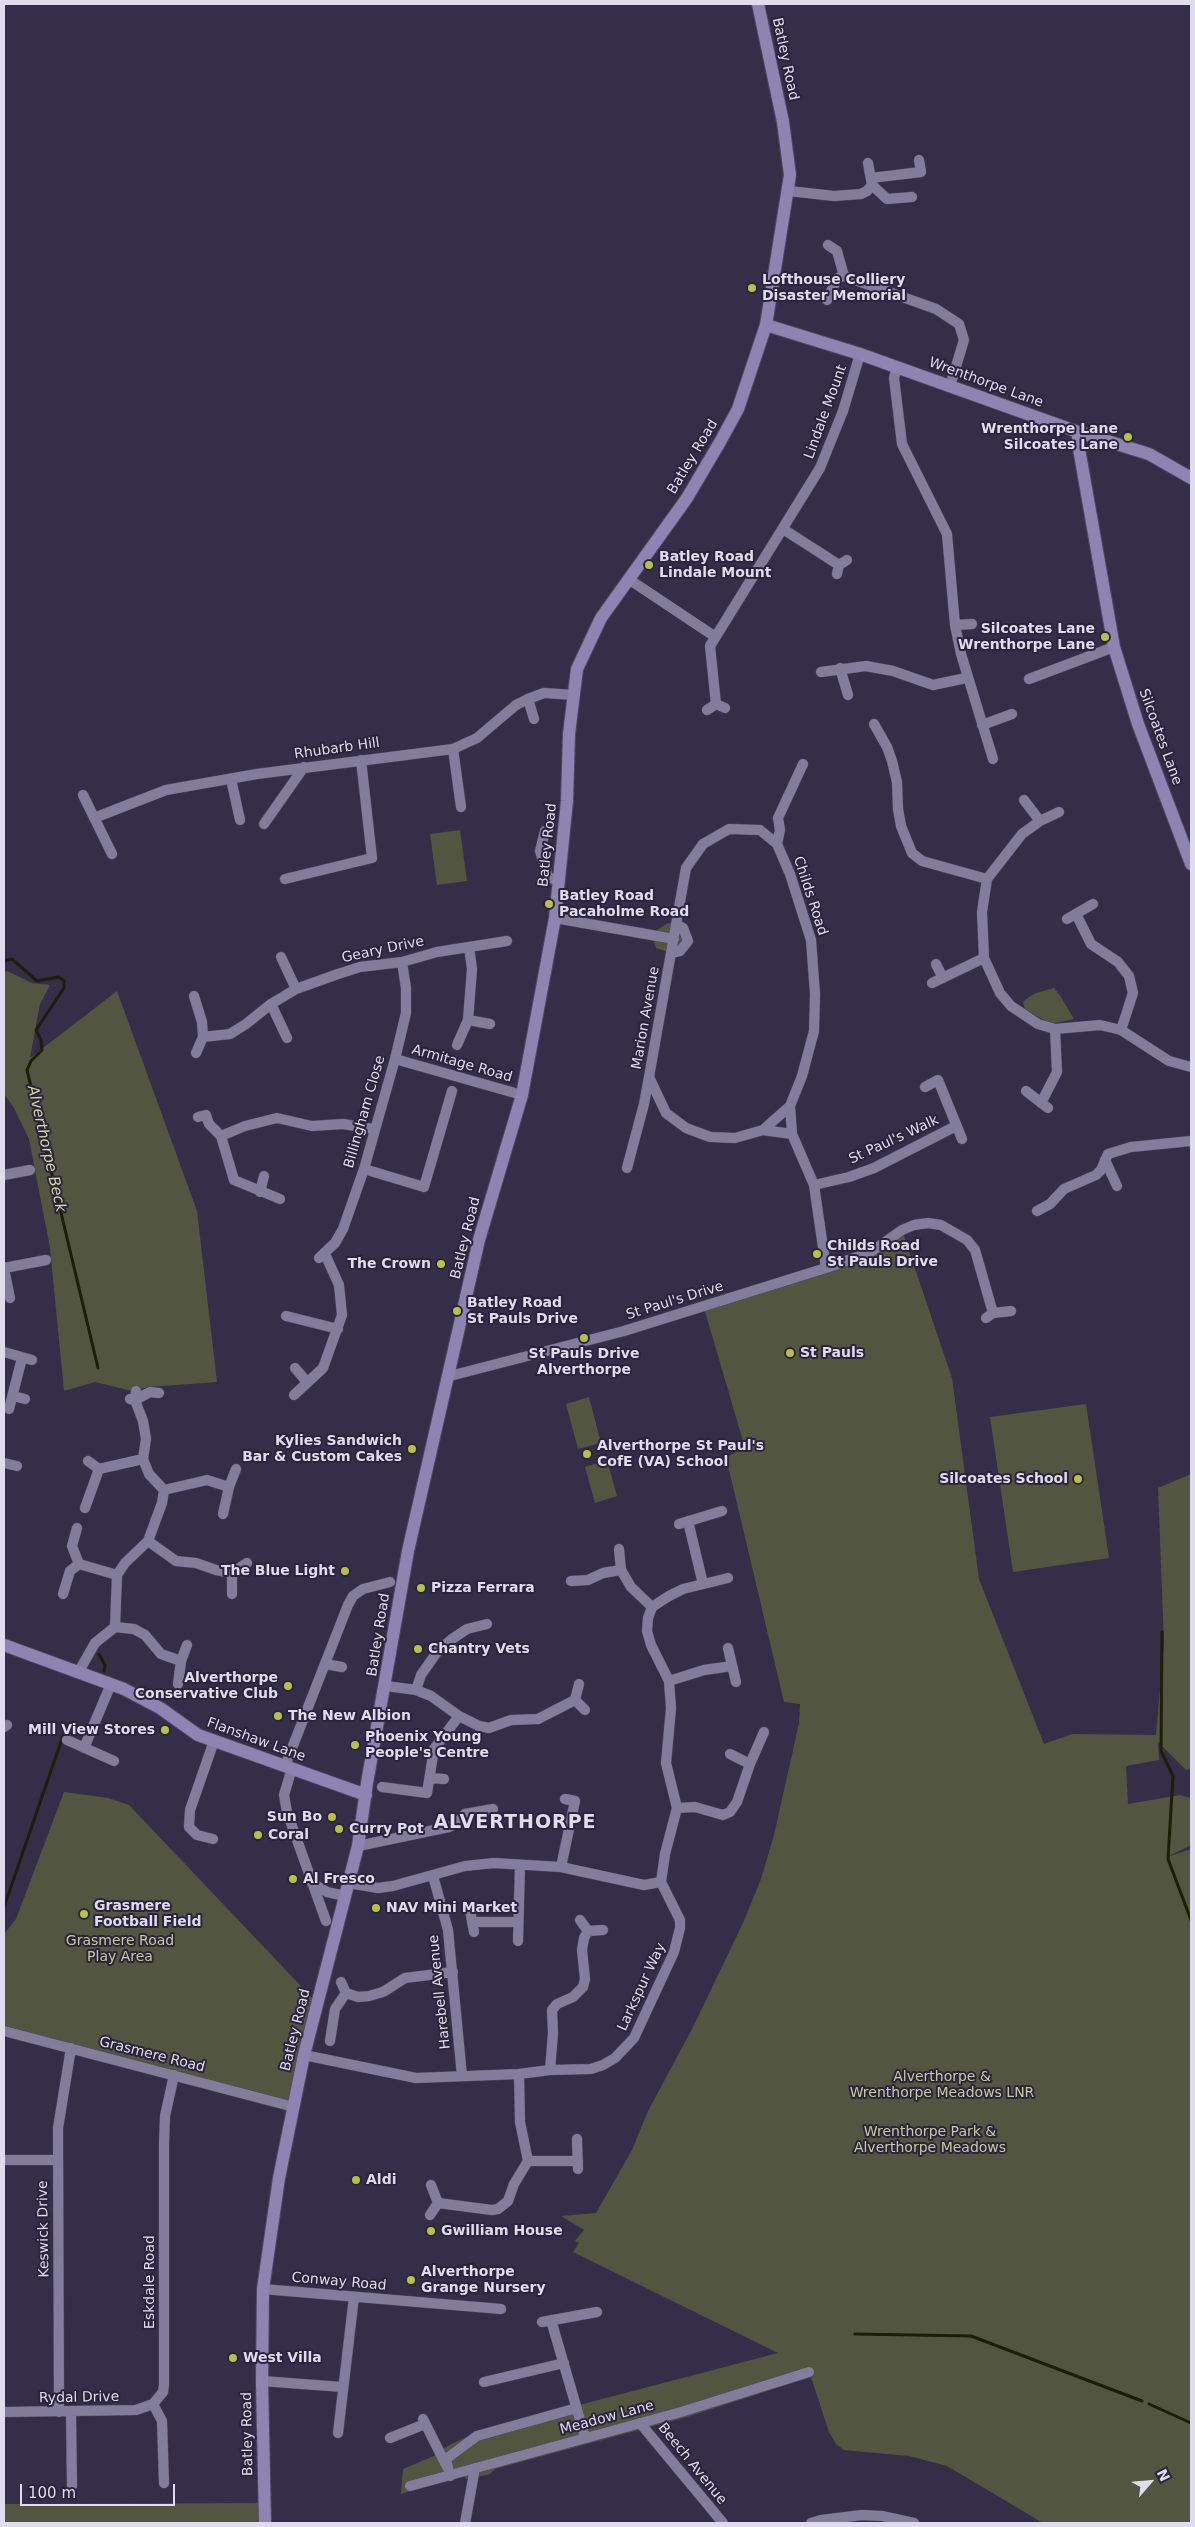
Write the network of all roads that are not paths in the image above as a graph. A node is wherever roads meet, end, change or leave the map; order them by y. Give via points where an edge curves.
1 (758, 4) edge
2 (919, 160) dead end
3 (868, 164) dead end
4 (874, 180) junction
5 (789, 191) junction
6 (912, 197) dead end
7 (828, 245) dead end
8 (843, 274) junction
9 (827, 300) dead end
10 (766, 325) junction
11 (860, 354) junction
12 (896, 367) junction
13 (950, 386) junction
14 (1078, 432) junction
15 (1191, 478) edge
16 (783, 528) junction
17 (841, 566) dead end
18 (630, 580) junction
19 (972, 624) dead end
20 (955, 625) junction
21 (714, 636) junction
22 (1114, 646) junction
23 (840, 668) junction
24 (821, 672) dead end
25 (966, 678) junction
26 (1029, 679) dead end
27 (574, 695) junction
28 (848, 695) dead end
29 (528, 699) junction
30 (716, 707) dead end
31 (1012, 714) dead end
32 (534, 719) dead end
33 (982, 725) junction
34 (874, 729) dead end
35 (453, 749) junction
36 (993, 759) dead end
37 (361, 760) junction
38 (803, 764) dead end
39 (304, 767) junction
40 (232, 779) junction
41 (83, 795) dead end
42 (1024, 800) dead end
43 (460, 806) dead end
44 (1059, 812) dead end
45 (94, 818) junction
46 (778, 818) junction
47 (240, 820) dead end
48 (1040, 821) junction
49 (264, 824) dead end
50 (760, 830) junction
51 (545, 831) dead end
52 (777, 844) junction
53 (112, 854) dead end
54 (1191, 864) edge
55 (285, 878) dead end
56 (987, 879) junction
57 (559, 880) junction
58 (1093, 904) dead end
59 (555, 918) junction
60 (676, 924) junction
61 (674, 939) junction
62 (507, 941) dead end
63 (469, 947) junction
64 (671, 953) junction
65 (281, 957) dead end
66 (984, 958) junction
67 (402, 962) junction
68 (936, 964) dead end
69 (943, 978) junction
70 (932, 984) dead end
71 (296, 989) junction
72 (194, 996) dead end
73 (272, 1004) junction
74 (468, 1020) junction
75 (490, 1024) dead end
76 (1055, 1029) junction
77 (1122, 1030) junction
78 (203, 1037) junction
79 (287, 1038) dead end
80 (457, 1045) dead end
81 (196, 1053) dead end
82 (395, 1059) junction
83 (1191, 1068) edge
84 (648, 1077) junction
85 (925, 1087) dead end
86 (452, 1091) dead end
87 (1026, 1091) dead end
88 (522, 1095) junction
89 (658, 1100) junction
90 (644, 1104) junction
91 (790, 1106) junction
92 (198, 1117) dead end
93 (956, 1126) junction
94 (374, 1129) junction
95 (763, 1130) junction
96 (792, 1134) junction
97 (220, 1136) junction
98 (962, 1138) dead end
99 (1191, 1140) edge
100 (1104, 1155) junction
101 (627, 1168) dead end
102 (364, 1169) junction
103 (30, 1170) dead end
104 (4, 1174) edge
105 (264, 1176) dead end
106 (814, 1185) junction
107 (1117, 1186) dead end
108 (260, 1192) junction
109 (280, 1199) dead end
110 (1037, 1211) dead end
111 (46, 1260) dead end
112 (826, 1268) junction
113 (4, 1269) edge
114 (10, 1298) dead end
115 (1011, 1311) dead end
116 (286, 1316) dead end
117 (338, 1330) junction
118 (4, 1352) edge
119 (295, 1368) dead end
120 (450, 1376) junction
121 (307, 1382) junction
122 (159, 1393) dead end
123 (294, 1395) dead end
124 (13, 1396) junction
125 (26, 1399) dead end
126 (9, 1409) dead end
127 (143, 1459) junction
128 (88, 1460) dead end
129 (4, 1463) edge
130 (17, 1466) dead end
131 (99, 1469) junction
132 (236, 1469) dead end
133 (229, 1487) junction
134 (164, 1490) junction
135 (85, 1508) dead end
136 (722, 1511) dead end
137 (223, 1514) dead end
138 (77, 1528) dead end
139 (148, 1541) junction
140 (619, 1549) dead end
141 (247, 1563) dead end
142 (79, 1564) junction
143 (621, 1570) junction
144 (232, 1573) junction
145 (117, 1575) junction
146 (728, 1578) dead end
147 (571, 1581) dead end
148 (390, 1582) dead end
149 (703, 1584) junction
150 (63, 1594) dead end
151 (232, 1594) dead end
152 (652, 1607) junction
153 (487, 1624) dead end
154 (115, 1627) junction
155 (4, 1645) edge
156 (188, 1645) dead end
157 (728, 1648) dead end
158 (181, 1661) junction
159 (325, 1664) junction
160 (732, 1666) junction
161 (342, 1667) dead end
162 (78, 1672) junction
163 (670, 1681) junction
164 (736, 1682) dead end
165 (111, 1684) junction
166 (178, 1684) dead end
167 (579, 1684) dead end
168 (386, 1686) junction
169 (416, 1690) junction
170 (575, 1700) junction
171 (585, 1710) dead end
172 (458, 1716) junction
173 (764, 1732) dead end
174 (67, 1740) dead end
175 (214, 1741) junction
176 (84, 1748) junction
177 (730, 1754) dead end
178 (114, 1762) dead end
179 (750, 1764) junction
180 (289, 1767) junction
181 (430, 1778) junction
182 (444, 1779) dead end
183 (382, 1787) dead end
184 (366, 1795) junction
185 (565, 1799) dead end
186 (493, 1808) dead end
187 (677, 1808) junction
188 (213, 1839) dead end
189 (358, 1846) junction
190 (520, 1865) junction
191 (561, 1867) junction
192 (433, 1876) junction
193 (312, 1882) junction
194 (661, 1882) junction
195 (348, 1883) junction
196 (345, 1896) junction
197 (470, 1910) dead end
198 (580, 1920) dead end
199 (326, 1921) dead end
200 (518, 1922) junction
201 (603, 1930) dead end
202 (588, 1931) junction
203 (518, 1941) dead end
204 (453, 1972) junction
205 (340, 1982) dead end
206 (346, 1993) junction
207 (4, 2030) edge
208 (330, 2041) dead end
209 (71, 2048) junction
210 (304, 2055) junction
211 (550, 2070) junction
212 (519, 2074) junction
213 (174, 2075) junction
214 (462, 2076) junction
215 (294, 2108) junction
216 (577, 2139) dead end
217 (4, 2160) edge
218 (57, 2160) junction
219 (528, 2161) junction
220 (431, 2186) dead end
221 (438, 2202) junction
222 (430, 2215) dead end
223 (263, 2289) junction
224 (354, 2297) junction
225 (501, 2309) dead end
226 (597, 2312) dead end
227 (564, 2363) junction
228 (809, 2372) dead end
229 (262, 2381) junction
230 (483, 2382) dead end
231 (342, 2387) junction
232 (153, 2404) junction
233 (577, 2408) junction
234 (71, 2411) junction
235 (4, 2412) edge
236 (59, 2412) junction
237 (640, 2423) junction
238 (338, 2433) dead end
239 (585, 2437) junction
240 (390, 2438) dead end
241 (476, 2468) junction
242 (449, 2472) junction
243 (164, 2483) dead end
244 (72, 2486) dead end
245 (410, 2486) dead end
246 (265, 2523) edge
247 (465, 2523) edge
248 (723, 2523) edge
249 (811, 2523) edge
250 (914, 2523) edge

1 - 5 street, Batley Road via 783,122
2 - 4 street via 921,172
3 - 4 street
4 - 5 street via 867,191 852,195
4 - 6 street via 887,199
5 - 10 street, Batley Road
7 - 8 street via 837,251
8 - 9 street
8 - 13 street via 936,309 956,320 964,340
10 - 11 street, Wrenthorpe Lane
10 - 18 street, Batley Road via 738,409 687,498
11 - 12 street, Wrenthorpe Lane
11 - 16 street, Lindale Mount via 843,411 820,468
12 - 13 street, Wrenthorpe Lane
12 - 20 street via 894,378 902,444 947,534
13 - 14 street, Wrenthorpe Lane
14 - 15 street, Wrenthorpe Lane via 1149,454
14 - 22 street, Silcoates Lane
16 - 17 street
16 - 21 street, Lindale Mount
18 - 21 street
18 - 27 street, Batley Road via 601,618 588,644 577,669
19 - 20 street
20 - 25 street
21 - 30 street, Lindale Mount via 710,646
22 - 26 street
22 - 54 street, Silcoates Lane via 1138,724
23 - 24 street
23 - 25 street via 877,668 933,685
23 - 28 street
25 - 33 street
27 - 29 street, Rhubarb Hill via 544,693
27 - 57 street, Batley Road
29 - 32 street
29 - 35 street, Rhubarb Hill via 477,738
31 - 33 street
33 - 36 street
34 - 56 street via 897,782 899,817 912,853 922,861
35 - 37 street, Rhubarb Hill
35 - 43 street
37 - 39 street, Rhubarb Hill
37 - 55 street via 372,858
38 - 46 street, Childs Road
39 - 40 street, Rhubarb Hill
39 - 49 street
40 - 45 street, Rhubarb Hill via 166,790
40 - 47 street
41 - 45 street
42 - 48 street
44 - 48 street
45 - 53 street
46 - 50 street
46 - 52 street, Childs Road
48 - 56 street via 1022,834
50 - 52 street
50 - 60 street, Marion Avenue via 729,829 703,844 686,868
51 - 57 street via 540,851 548,878
52 - 91 street, Childs Road via 811,940 815,994 814,1031
56 - 66 street via 982,912
57 - 59 street, Batley Road
58 - 77 street via 1072,917 1087,932 1091,944 1118,962 1128,976 1133,993
59 - 61 street
59 - 88 street, Batley Road
60 - 61 street, Marion Avenue
60 - 64 street via 683,928 688,941 680,951
61 - 64 street, Marion Avenue
62 - 63 street, Geary Drive
63 - 67 street, Geary Drive
63 - 74 street via 472,969
64 - 84 street, Marion Avenue
65 - 71 street
66 - 69 street
66 - 76 street via 1000,993 1011,1006 1038,1024
67 - 71 street, Geary Drive via 360,967
67 - 82 street, Billingham Close via 406,1014
68 - 69 street
69 - 70 street
71 - 73 street, Geary Drive
72 - 78 street
73 - 78 street, Geary Drive via 230,1034
73 - 79 street
74 - 75 street
74 - 80 street
76 - 77 street via 1100,1025
76 - 87 street via 1057,1072 1045,1106
77 - 83 street via 1169,1061
78 - 81 street
82 - 88 street, Armitage Road
82 - 94 street, Billingham Close
84 - 89 street, Marion Avenue
84 - 90 street
85 - 93 street via 938,1080
86 - 102 street via 424,1187
88 - 120 street, Batley Road via 480,1240
89 - 90 street
89 - 95 street, Marion Avenue via 666,1112 686,1128 710,1137 734,1138
90 - 101 street
91 - 95 street, Marion Avenue
91 - 96 street, Childs Road
92 - 97 street via 206,1115
93 - 98 street
93 - 106 street, St Paul's Walk via 874,1168
94 - 97 street via 343,1124 312,1126 278,1118
94 - 102 street, Billingham Close
95 - 96 street, Marion Avenue
96 - 106 street, Childs Road
97 - 108 street via 234,1180
99 - 100 street via 1130,1147
100 - 107 street
100 - 110 street via 1101,1170 1096,1175 1064,1189 1050,1204
102 - 117 street, Billingham Close via 343,1229 322,1256 339,1285 342,1315
103 - 104 street
105 - 108 street
106 - 112 street
108 - 109 street
111 - 113 street
112 - 115 street, St Paul's Drive via 871,1252 914,1225 942,1225 968,1240 975,1250 989,1316
112 - 120 street, St Paul's Drive via 624,1331
113 - 114 street
116 - 117 street
117 - 121 street via 323,1368
118 - 124 street via 27,1359
119 - 121 street
120 - 168 street, Batley Road via 405,1570
121 - 123 street
122 - 127 street via 133,1397 143,1420 146,1439
124 - 125 street
124 - 126 street
127 - 131 street
127 - 134 street via 149,1474
128 - 131 street
129 - 130 street
131 - 135 street
132 - 133 street
133 - 134 street via 207,1480
133 - 137 street
134 - 139 street
136 - 149 street via 683,1523
138 - 142 street via 72,1546
139 - 144 street via 176,1561
139 - 145 street
140 - 143 street
141 - 144 street
142 - 145 street
142 - 150 street via 70,1571
143 - 147 street via 588,1580
143 - 152 street via 631,1587
144 - 151 street
145 - 154 street
146 - 149 street
148 - 159 street via 363,1589 353,1596
149 - 152 street via 669,1596
152 - 163 street via 647,1631
153 - 169 street via 468,1629 437,1652 421,1675
154 - 158 street via 134,1629 145,1635 161,1654
154 - 162 street via 95,1643
155 - 162 street, Flanshaw Lane
156 - 158 street
157 - 160 street
158 - 166 street
159 - 161 street
159 - 180 street
160 - 163 street via 704,1670
160 - 164 street
162 - 165 street, Flanshaw Lane
163 - 187 street via 666,1763
165 - 175 street, Flanshaw Lane via 160,1708 198,1735
165 - 176 street
167 - 170 street
168 - 169 street
168 - 184 street, Batley Road
169 - 172 street via 431,1696
170 - 171 street
170 - 172 street via 538,1719 511,1720 489,1728
172 - 181 street via 434,1748
173 - 179 street
174 - 176 street
175 - 180 street, Flanshaw Lane
175 - 188 street via 190,1810 189,1827 197,1835
176 - 178 street
177 - 179 street
179 - 187 street via 737,1802 730,1812 723,1815 695,1807
180 - 184 street, Flanshaw Lane
180 - 193 street via 284,1796 287,1812
181 - 182 street
181 - 183 street via 427,1793
184 - 189 street, Batley Road
185 - 191 street via 575,1801
186 - 189 street via 465,1814 449,1827
187 - 194 street via 664,1854
189 - 195 street, Batley Road
190 - 191 street
190 - 192 street via 477,1864
190 - 200 street
191 - 194 street via 644,1885
192 - 195 street via 378,1888
192 - 204 street, Harebell Avenue via 448,1930
193 - 196 street via 327,1892
193 - 199 street
194 - 211 street, Larkspur Way via 680,1920 680,1928 674,1952 634,2038 604,2065 591,2069
195 - 196 street, Batley Road
196 - 210 street, Batley Road
197 - 200 street via 473,1927
198 - 202 street
200 - 203 street
201 - 202 street
202 - 211 street via 582,1950 583,1987 552,2010
204 - 206 street via 405,1978 383,1992 369,1996
204 - 214 street, Harebell Avenue
205 - 206 street
206 - 208 street via 335,2009
207 - 209 street, Grasmere Road
209 - 213 street, Grasmere Road
209 - 218 street, Keswick Drive via 59,2119
210 - 214 street, Larkspur Way via 407,2077
210 - 215 street, Batley Road
211 - 212 street, Larkspur Way
212 - 214 street, Larkspur Way
212 - 219 street via 520,2122
213 - 215 street, Grasmere Road
213 - 232 street, Eskdale Road via 165,2116 164,2143 164,2385 163,2392
215 - 223 street, Batley Road via 278,2178
216 - 219 street via 578,2165
217 - 218 street
218 - 236 street, Keswick Drive
219 - 221 street via 508,2200 498,2209
220 - 221 street
221 - 222 street
223 - 224 street, Conway Road
223 - 229 street, Batley Road
224 - 225 street, Conway Road
224 - 231 street
226 - 227 street via 547,2321
227 - 230 street
227 - 233 street
228 - 237 street, Meadow Lane
229 - 231 street
229 - 246 street, Batley Road
231 - 238 street
232 - 234 street, Rydal Drive via 136,2410
232 - 243 street via 162,2421
233 - 239 street
233 - 242 street via 477,2436 446,2459
234 - 236 street, Rydal Drive
234 - 244 street
235 - 236 street, Rydal Drive
237 - 239 street, Meadow Lane
237 - 248 street, Beech Avenue
239 - 241 street, Meadow Lane
240 - 242 street via 424,2421
241 - 242 street, Meadow Lane
241 - 247 street
242 - 245 street, Meadow Lane
249 - 250 street via 862,2515

